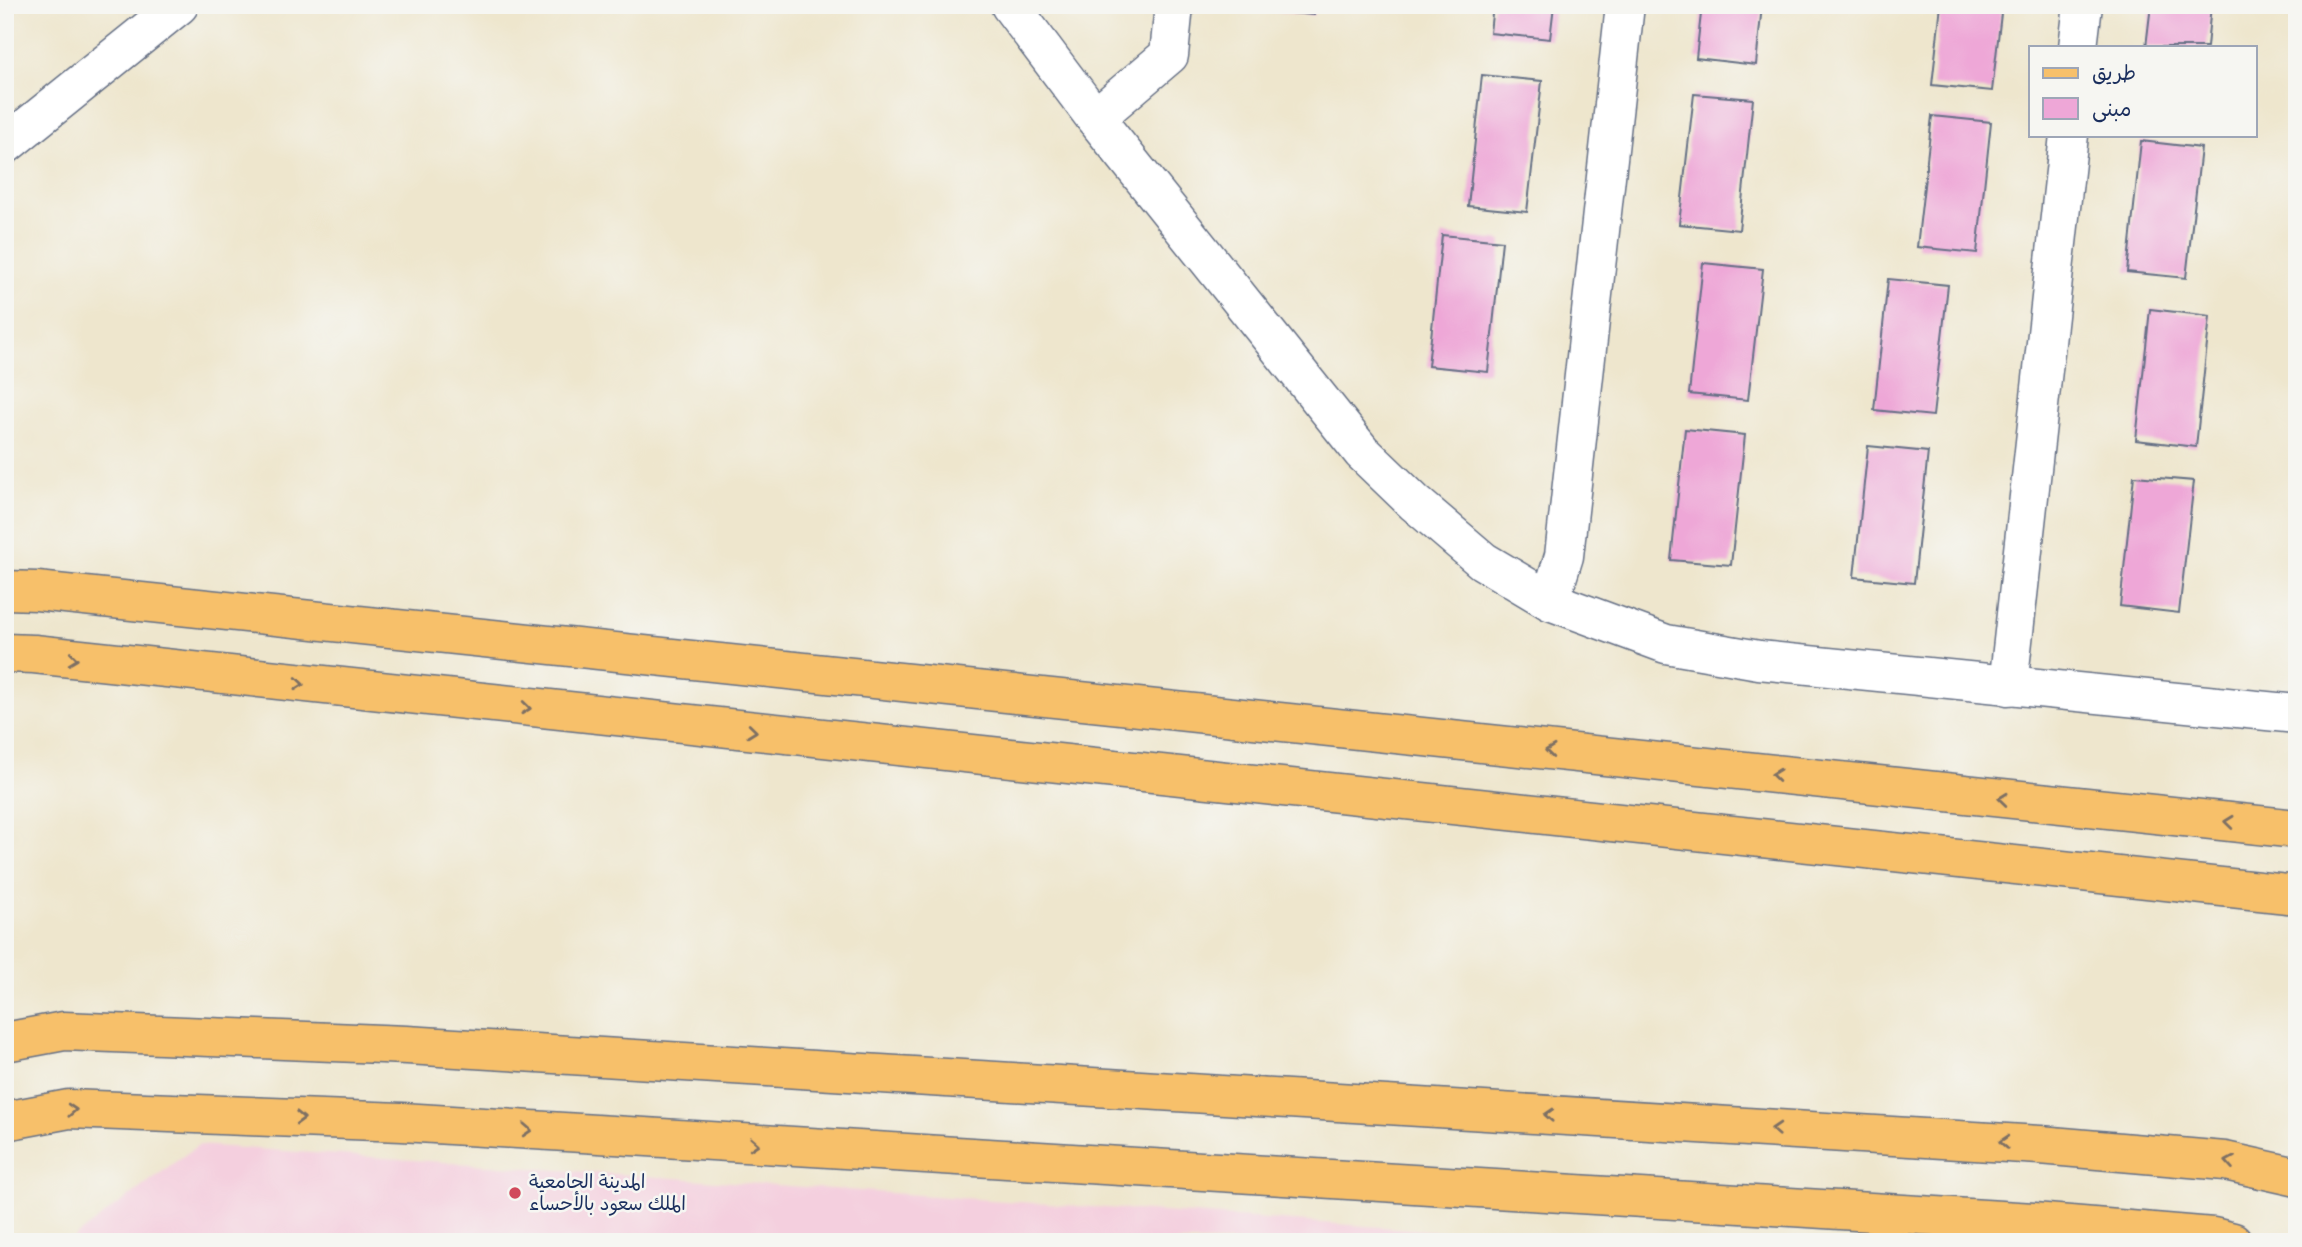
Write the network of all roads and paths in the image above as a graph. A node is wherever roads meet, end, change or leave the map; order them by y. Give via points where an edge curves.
1 (179, 5) edge
2 (1010, 5) edge
3 (1174, 5) edge
4 (1626, 5) edge
5 (2083, 5) edge
6 (2078, 46) edge
7 (1095, 118) junction
8 (2069, 136) edge
9 (5, 145) edge
10 (5, 590) edge
11 (1550, 601) junction
12 (5, 653) edge
13 (2008, 686) junction
14 (2297, 714) edge
15 (2297, 829) edge
16 (2297, 895) edge
17 (5, 1042) edge
18 (5, 1121) edge
19 (2297, 1177) edge
20 (2233, 1242) edge

1 - 9 street
2 - 7 street
3 - 7 street via 1169,55
4 - 11 street via 1564,556
5 - 6 street
7 - 11 street via 1363,452 1483,561
8 - 13 street
15 -> 10 main road
11 - 13 street via 1666,644 1759,660
12 -> 16 main road
13 - 14 street
19 -> 17 main road via 2225,1161 2040,1144 421,1046 64,1031
18 -> 20 main road via 69,1109 402,1122 2034,1222

